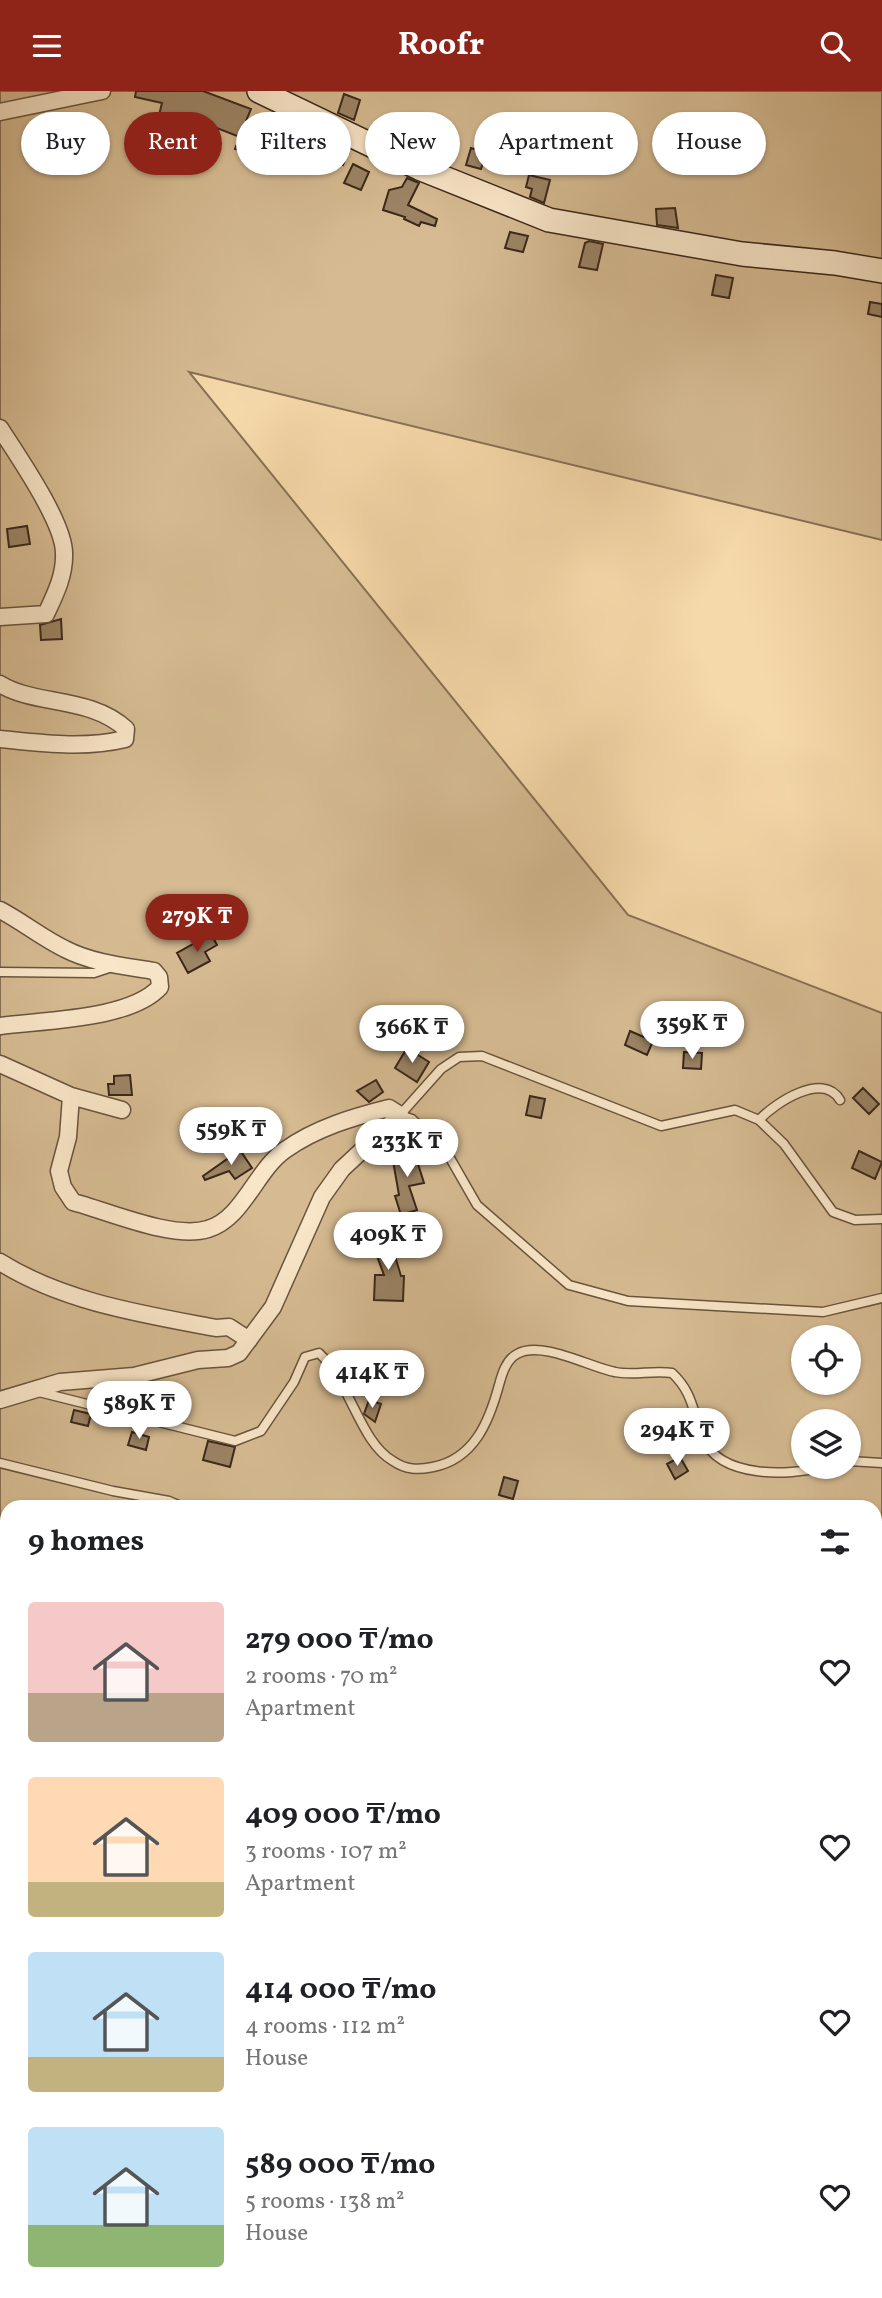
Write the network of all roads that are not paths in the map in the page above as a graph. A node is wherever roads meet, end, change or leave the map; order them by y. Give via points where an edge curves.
1 (102, 91) edge
2 (271, 95) edge
3 (0, 112) edge
4 (882, 271) edge
5 (0, 428) edge
6 (0, 617) edge
7 (0, 684) edge
8 (0, 739) edge
9 (0, 910) edge
10 (118, 965) junction
11 (0, 972) edge
12 (0, 1026) edge
13 (0, 1064) edge
14 (71, 1095) junction
15 (840, 1100) dead end
16 (122, 1109) dead end
17 (400, 1115) junction
18 (759, 1119) junction
19 (882, 1219) edge
20 (0, 1262) edge
21 (882, 1298) edge
22 (249, 1340) junction
23 (33, 1390) junction
24 (0, 1399) edge
25 (861, 1462) edge
26 (0, 1463) edge
27 (882, 1463) edge
28 (791, 1473) edge
29 (163, 1500) edge

1 - 3 street
2 - 4 street via 419,168 549,219 720,250
5 - 6 street via 33,481 65,550 56,593 46,614
7 - 8 street via 16,692 61,699 118,721 126,729 125,739 107,743
9 - 10 street via 68,951
10 - 11 lane via 94,973
10 - 12 street via 154,971 160,986 139,1002 109,1012
13 - 14 street
14 - 16 street
14 - 17 street via 68,1137 59,1171 73,1202 184,1231 207,1230 224,1222 283,1151 362,1115 389,1108
15 - 18 lane via 824,1088 807,1091 772,1106
17 - 18 lane via 441,1069 459,1056 482,1056 661,1126 736,1110
17 - 21 lane via 412,1119 446,1151 477,1205 569,1285 628,1301 822,1312
17 - 22 street via 342,1169 323,1196 272,1307
18 - 19 lane via 784,1144 833,1212 855,1220
20 - 22 street via 27,1279 118,1309 229,1327
22 - 23 street via 228,1358 198,1360 134,1376 60,1382
23 - 24 street
23 - 28 lane via 235,1441 261,1431 305,1357 319,1353 335,1369 366,1433 391,1461 412,1470 448,1463 469,1451 506,1366 517,1354 535,1350 614,1372 672,1373 685,1384 705,1441 714,1453 748,1470
25 - 27 lane
26 - 29 lane

